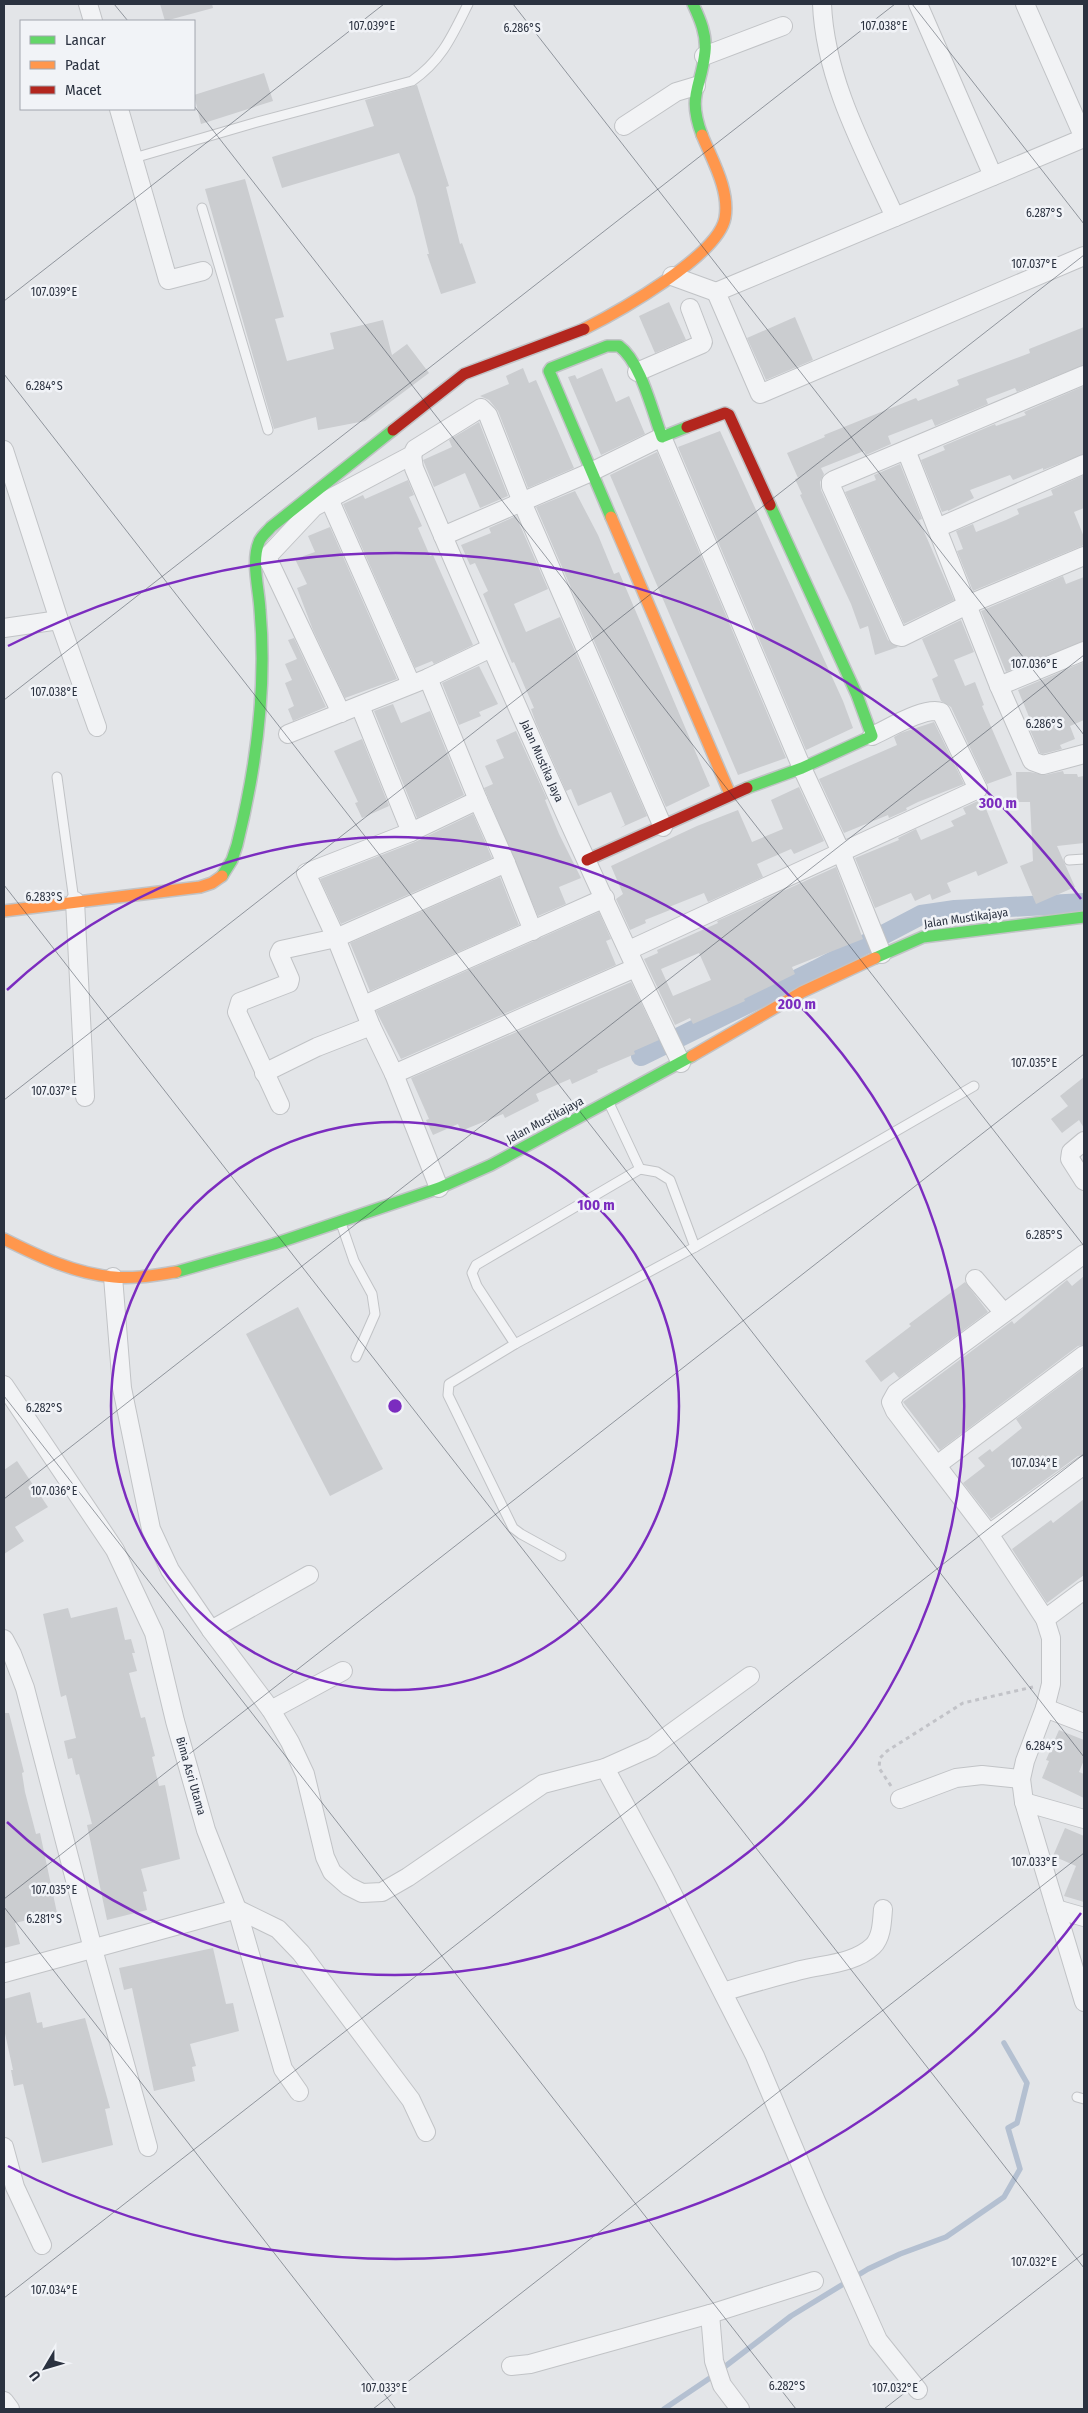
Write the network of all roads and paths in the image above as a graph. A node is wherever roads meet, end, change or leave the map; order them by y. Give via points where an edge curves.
1 (88, 4) edge
2 (468, 4) edge
3 (692, 4) edge
4 (822, 4) edge
5 (918, 4) edge
6 (1025, 4) edge
7 (93, 20) edge
8 (783, 26) dead end
9 (704, 56) junction
10 (696, 86) junction
11 (119, 110) edge
12 (624, 126) dead end
13 (1084, 138) edge
14 (134, 158) junction
15 (993, 176) junction
16 (202, 208) dead end
17 (894, 217) junction
18 (1084, 256) edge
19 (212, 269) junction
20 (672, 276) junction
21 (716, 292) junction
22 (690, 308) dead end
23 (637, 372) junction
24 (1084, 375) edge
25 (397, 427) junction
26 (268, 430) dead end
27 (662, 437) junction
28 (4, 450) edge
29 (906, 450) junction
30 (414, 452) junction
31 (1084, 464) edge
32 (591, 472) junction
33 (330, 501) junction
34 (522, 502) junction
35 (937, 528) junction
36 (443, 536) junction
37 (1084, 556) edge
38 (967, 605) junction
39 (59, 620) junction
40 (4, 628) edge
41 (491, 648) junction
42 (1084, 650) edge
43 (428, 678) junction
44 (411, 684) junction
45 (999, 686) junction
46 (360, 706) junction
47 (341, 713) junction
48 (97, 727) dead end
49 (288, 734) dead end
50 (872, 736) junction
51 (1084, 754) edge
52 (802, 768) junction
53 (58, 777) dead end
54 (730, 794) junction
55 (478, 800) junction
56 (663, 827) junction
57 (411, 832) junction
58 (842, 852) junction
59 (1084, 858) edge
60 (587, 860) junction
61 (1069, 860) dead end
62 (506, 863) junction
63 (605, 898) junction
64 (74, 901) junction
65 (4, 911) edge
66 (1084, 917) edge
67 (533, 931) junction
68 (336, 938) junction
69 (629, 950) junction
70 (882, 954) junction
71 (635, 968) junction
72 (364, 1005) junction
73 (371, 1026) junction
74 (681, 1063) junction
75 (264, 1073) junction
76 (394, 1074) junction
77 (974, 1086) dead end
78 (85, 1097) dead end
79 (608, 1101) junction
80 (280, 1104) dead end
81 (1084, 1141) edge
82 (640, 1169) junction
83 (1084, 1181) edge
84 (439, 1188) junction
85 (340, 1223) junction
86 (4, 1239) edge
87 (695, 1247) junction
88 (1084, 1254) edge
89 (112, 1277) junction
90 (975, 1279) dead end
91 (1004, 1313) junction
92 (515, 1344) junction
93 (1084, 1355) edge
94 (356, 1356) dead end
95 (4, 1386) edge
96 (937, 1465) junction
97 (1084, 1465) edge
98 (989, 1534) junction
99 (561, 1556) dead end
100 (309, 1575) dead end
101 (1084, 1590) edge
102 (1045, 1619) junction
103 (210, 1630) junction
104 (4, 1639) edge
105 (343, 1671) dead end
106 (750, 1676) dead end
107 (1051, 1684) junction
108 (1045, 1708) junction
109 (271, 1710) junction
110 (1084, 1723) edge
111 (605, 1768) junction
112 (1021, 1779) junction
113 (900, 1798) joint
114 (1024, 1802) junction
115 (1084, 1818) edge
116 (237, 1909) junction
117 (883, 1909) dead end
118 (1056, 1909) junction
119 (1084, 1917) edge
120 (93, 1949) junction
121 (4, 1973) edge
122 (723, 1992) junction
123 (1084, 2002) edge
124 (299, 2092) dead end
125 (426, 2132) dead end
126 (4, 2147) edge
127 (148, 2147) dead end
128 (42, 2246) dead end
129 (814, 2281) dead end
130 (710, 2314) junction
131 (511, 2366) dead end
132 (918, 2390) dead end
133 (4, 2401) edge
134 (10, 2409) edge
135 (740, 2409) edge

1 - 7 street
2 - 14 lane via 441,56 412,81
3 - 9 street via 703,33
4 - 17 street via 823,33 850,121
5 - 15 street
6 - 13 street
8 - 9 street
9 - 10 street
10 - 12 street via 670,96
10 - 20 street via 693,102 724,198 724,225 713,240
11 - 14 street
13 - 15 street
14 - 19 street via 168,280
15 - 17 street
16 - 19 lane
17 - 21 street
18 - 21 street via 760,394
19 - 26 lane
20 - 21 street
20 - 25 street via 580,332 464,374
22 - 23 street via 702,344
23 - 27 street
23 - 32 street via 624,350 612,344 551,368 549,372
24 - 29 street
25 - 30 street
25 - 64 street via 271,527 259,541 257,575 262,694 258,746 246,809 228,868 218,880 203,886
27 - 32 street
27 - 50 street via 725,413 729,415 857,695
27 - 52 street
28 - 39 street
29 - 35 street
29 - 38 street via 834,480 831,486 898,636
30 - 33 street
30 - 34 street via 478,408 484,409
30 - 36 street, Jalan Mustika Jaya via 414,468
31 - 35 street
32 - 34 street
32 - 54 street
33 - 44 street
33 - 47 street via 314,507 267,558
34 - 36 street
34 - 56 street
35 - 38 street
36 - 41 street, Jalan Mustika Jaya
37 - 38 street
38 - 45 street
39 - 40 street
39 - 48 street
41 - 43 street
41 - 60 street, Jalan Mustika Jaya
42 - 45 street
43 - 44 street
43 - 55 street
44 - 46 street
45 - 51 street via 1032,761 1043,765
46 - 47 street
46 - 57 street
47 - 49 street
50 - 52 street
50 - 58 street via 923,713 941,712 978,789
52 - 54 street
52 - 58 street
53 - 64 lane
54 - 56 street
55 - 57 street
55 - 62 street
56 - 60 street
57 - 68 street via 307,871 306,875
58 - 69 street
58 - 70 street
59 - 61 lane
60 - 63 street, Jalan Mustika Jaya
62 - 67 street
62 - 68 street
63 - 67 street
63 - 69 street, Jalan Mustika Jaya
64 - 65 street
64 - 78 street
66 - 70 street, Jalan Mustikajaya via 923,937
67 - 72 street
68 - 72 street
68 - 75 street via 281,950 279,954 289,983 240,1002 236,1012
69 - 71 street, Jalan Mustika Jaya
70 - 74 street, Jalan Mustikajaya via 802,992
71 - 74 street, Jalan Mustika Jaya
71 - 76 street
72 - 73 street
73 - 75 street
73 - 76 street
74 - 79 street, Jalan Mustikajaya
75 - 80 street
76 - 84 street
77 - 87 lane
79 - 82 lane
79 - 84 street, Jalan Mustikajaya via 491,1165
81 - 83 street via 1071,1152 1070,1160
82 - 87 lane via 657,1172 670,1180
82 - 92 lane via 476,1265 472,1273 477,1286
84 - 85 street, Jalan Mustikajaya
85 - 89 street, Jalan Mustikajaya via 178,1272
85 - 94 lane via 354,1261 372,1294 375,1314
86 - 89 street, Jalan Mustikajaya via 74,1269
87 - 92 lane
88 - 91 street
89 - 103 street via 122,1388 151,1530 170,1570
90 - 91 street
91 - 96 street via 896,1393 891,1402
92 - 99 lane via 448,1384 448,1395 513,1528
93 - 96 street
95 - 116 street, Bima Asri Utama via 115,1550 147,1616 206,1830
96 - 98 street
97 - 98 street
98 - 102 street
100 - 103 street
101 - 102 street
102 - 107 street via 1051,1638
103 - 109 street
104 - 120 street via 25,1688
105 - 109 street
106 - 111 street via 652,1748
107 - 108 street
107 - 113 path via 963,1702 887,1751 880,1758 879,1768
108 - 110 street
108 - 112 street
109 - 111 street via 305,1774 325,1857 332,1872 362,1893 382,1892 408,1877 543,1784
111 - 122 street
112 - 113 street via 982,1774 956,1778
112 - 114 street
114 - 115 street
114 - 118 street
116 - 120 street
116 - 124 street, Bima Asri Utama via 283,2069
116 - 125 street via 278,1929 300,1954 411,2100
117 - 122 street via 879,1937 862,1953 844,1961 802,1969
118 - 119 street
118 - 123 street
120 - 121 street
120 - 127 street
122 - 132 street via 755,2056 878,2340
126 - 128 street via 14,2187
129 - 130 street
130 - 131 street via 530,2364
130 - 135 street via 714,2361 722,2385
133 - 134 street

